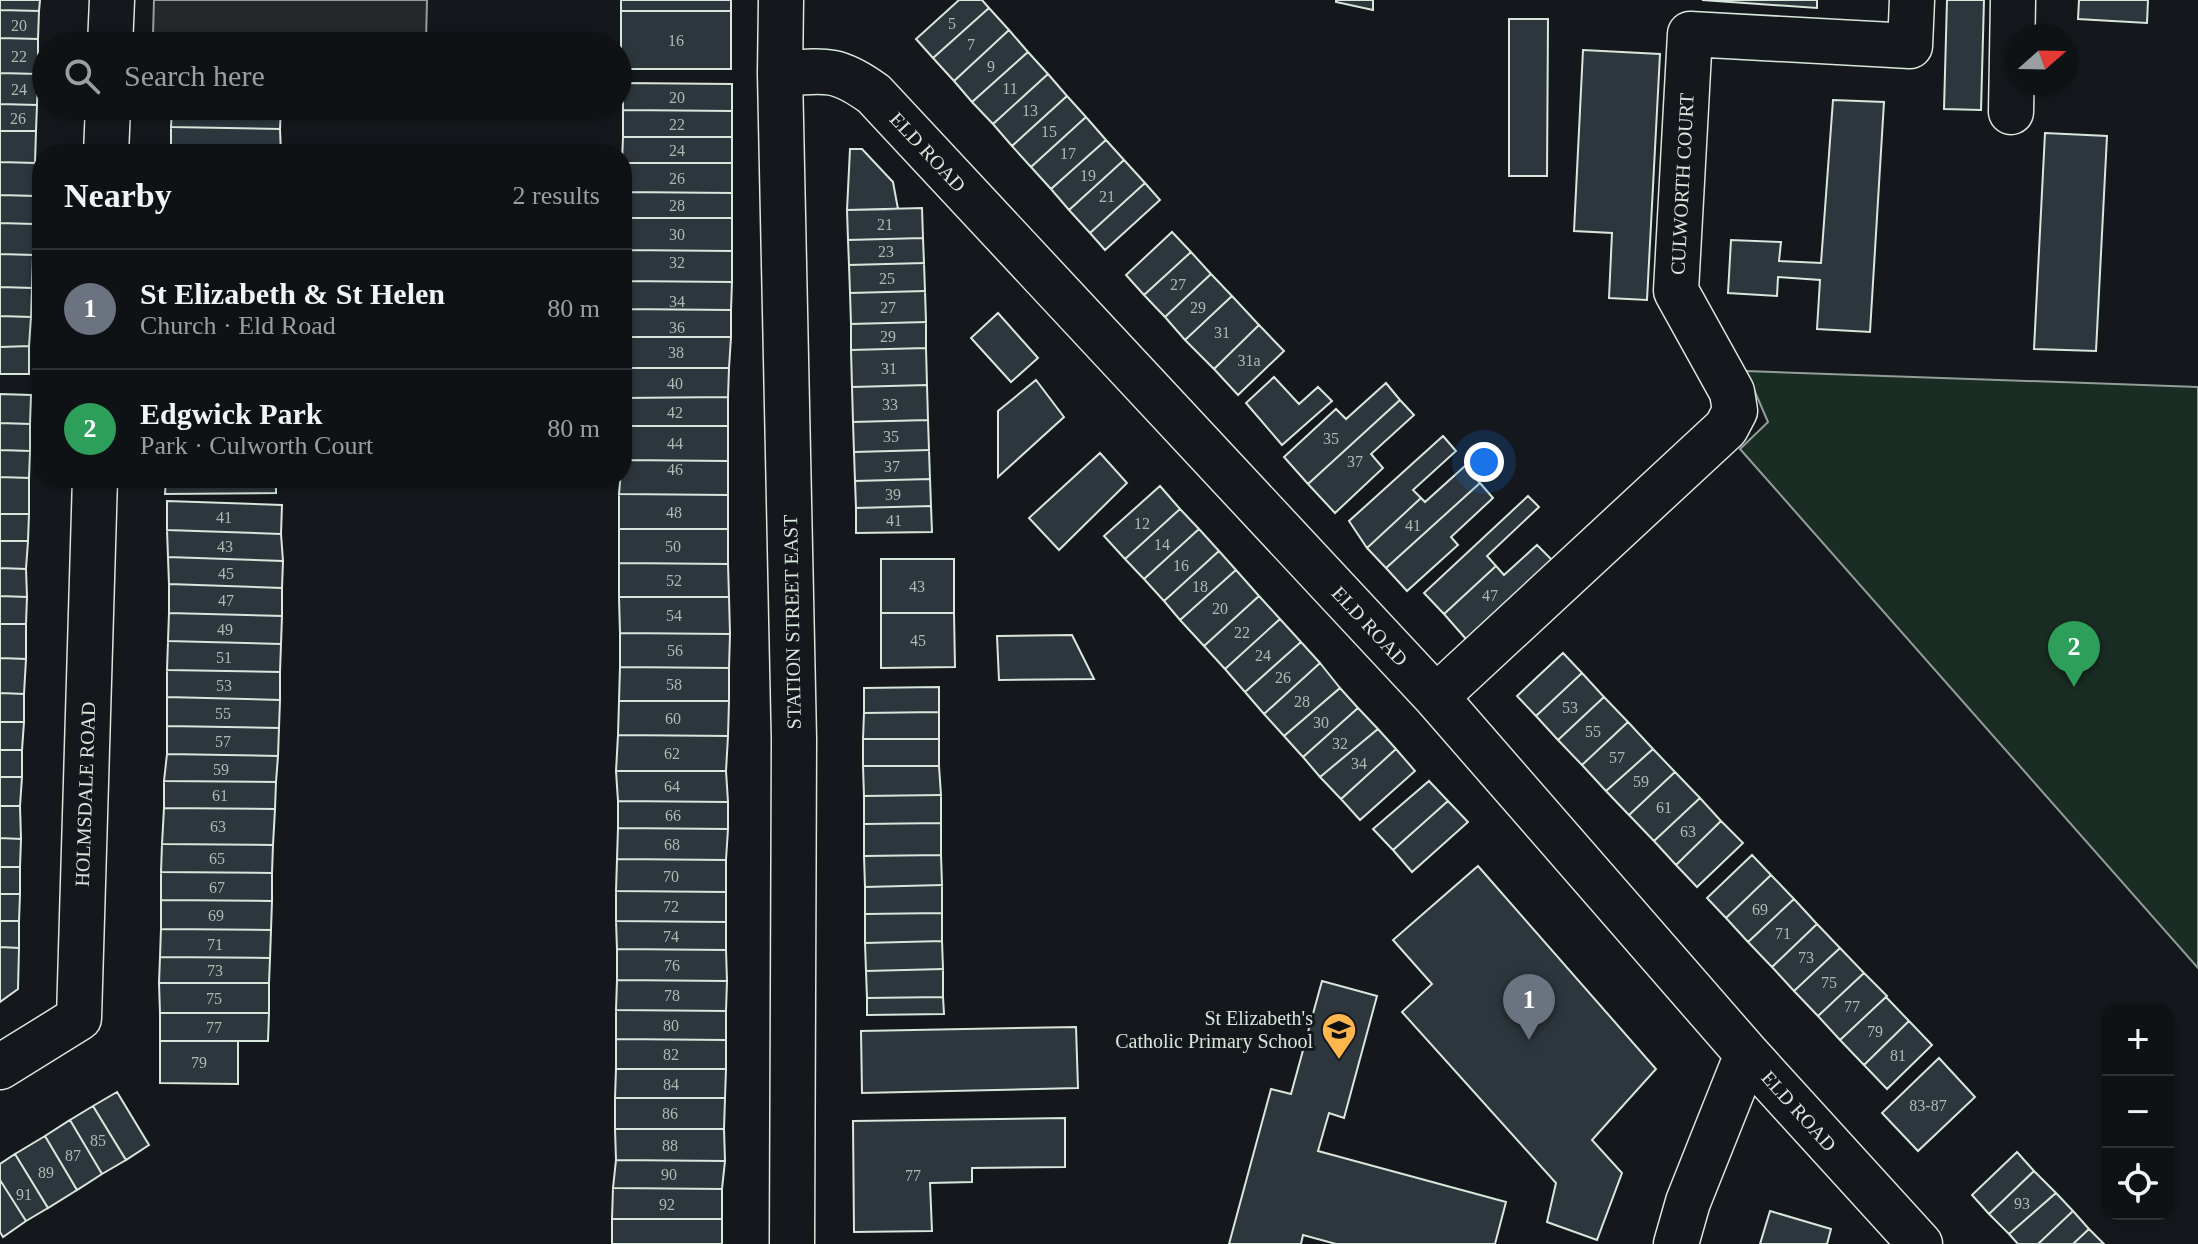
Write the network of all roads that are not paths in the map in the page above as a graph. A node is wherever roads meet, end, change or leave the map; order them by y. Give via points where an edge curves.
1 (112, 0) edge
2 (781, 0) edge
3 (1912, 0) edge
4 (2013, 0) edge
5 (111, 32) edge
6 (780, 74) junction
7 (2011, 112) dead end
8 (107, 120) edge
9 (106, 144) edge
10 (95, 488) edge
11 (1436, 697) junction
12 (1747, 1054) junction
13 (0, 1067) edge
14 (792, 1244) edge
15 (1676, 1244) edge
16 (1920, 1244) edge

1 - 5 street
2 - 6 street, STATION STREET EAST
3 - 11 street, CULWORTH COURT via 1910,46 1690,34 1676,291 1732,392 1735,411 1726,428
4 - 7 street
6 - 11 street, ELD ROAD via 818,71 849,76 874,94
6 - 14 street, STATION STREET EAST via 794,739
8 - 9 street
10 - 13 street, HOLMSDALE ROAD via 79,1018
11 - 12 street, ELD ROAD
12 - 15 street
12 - 16 street, ELD ROAD

